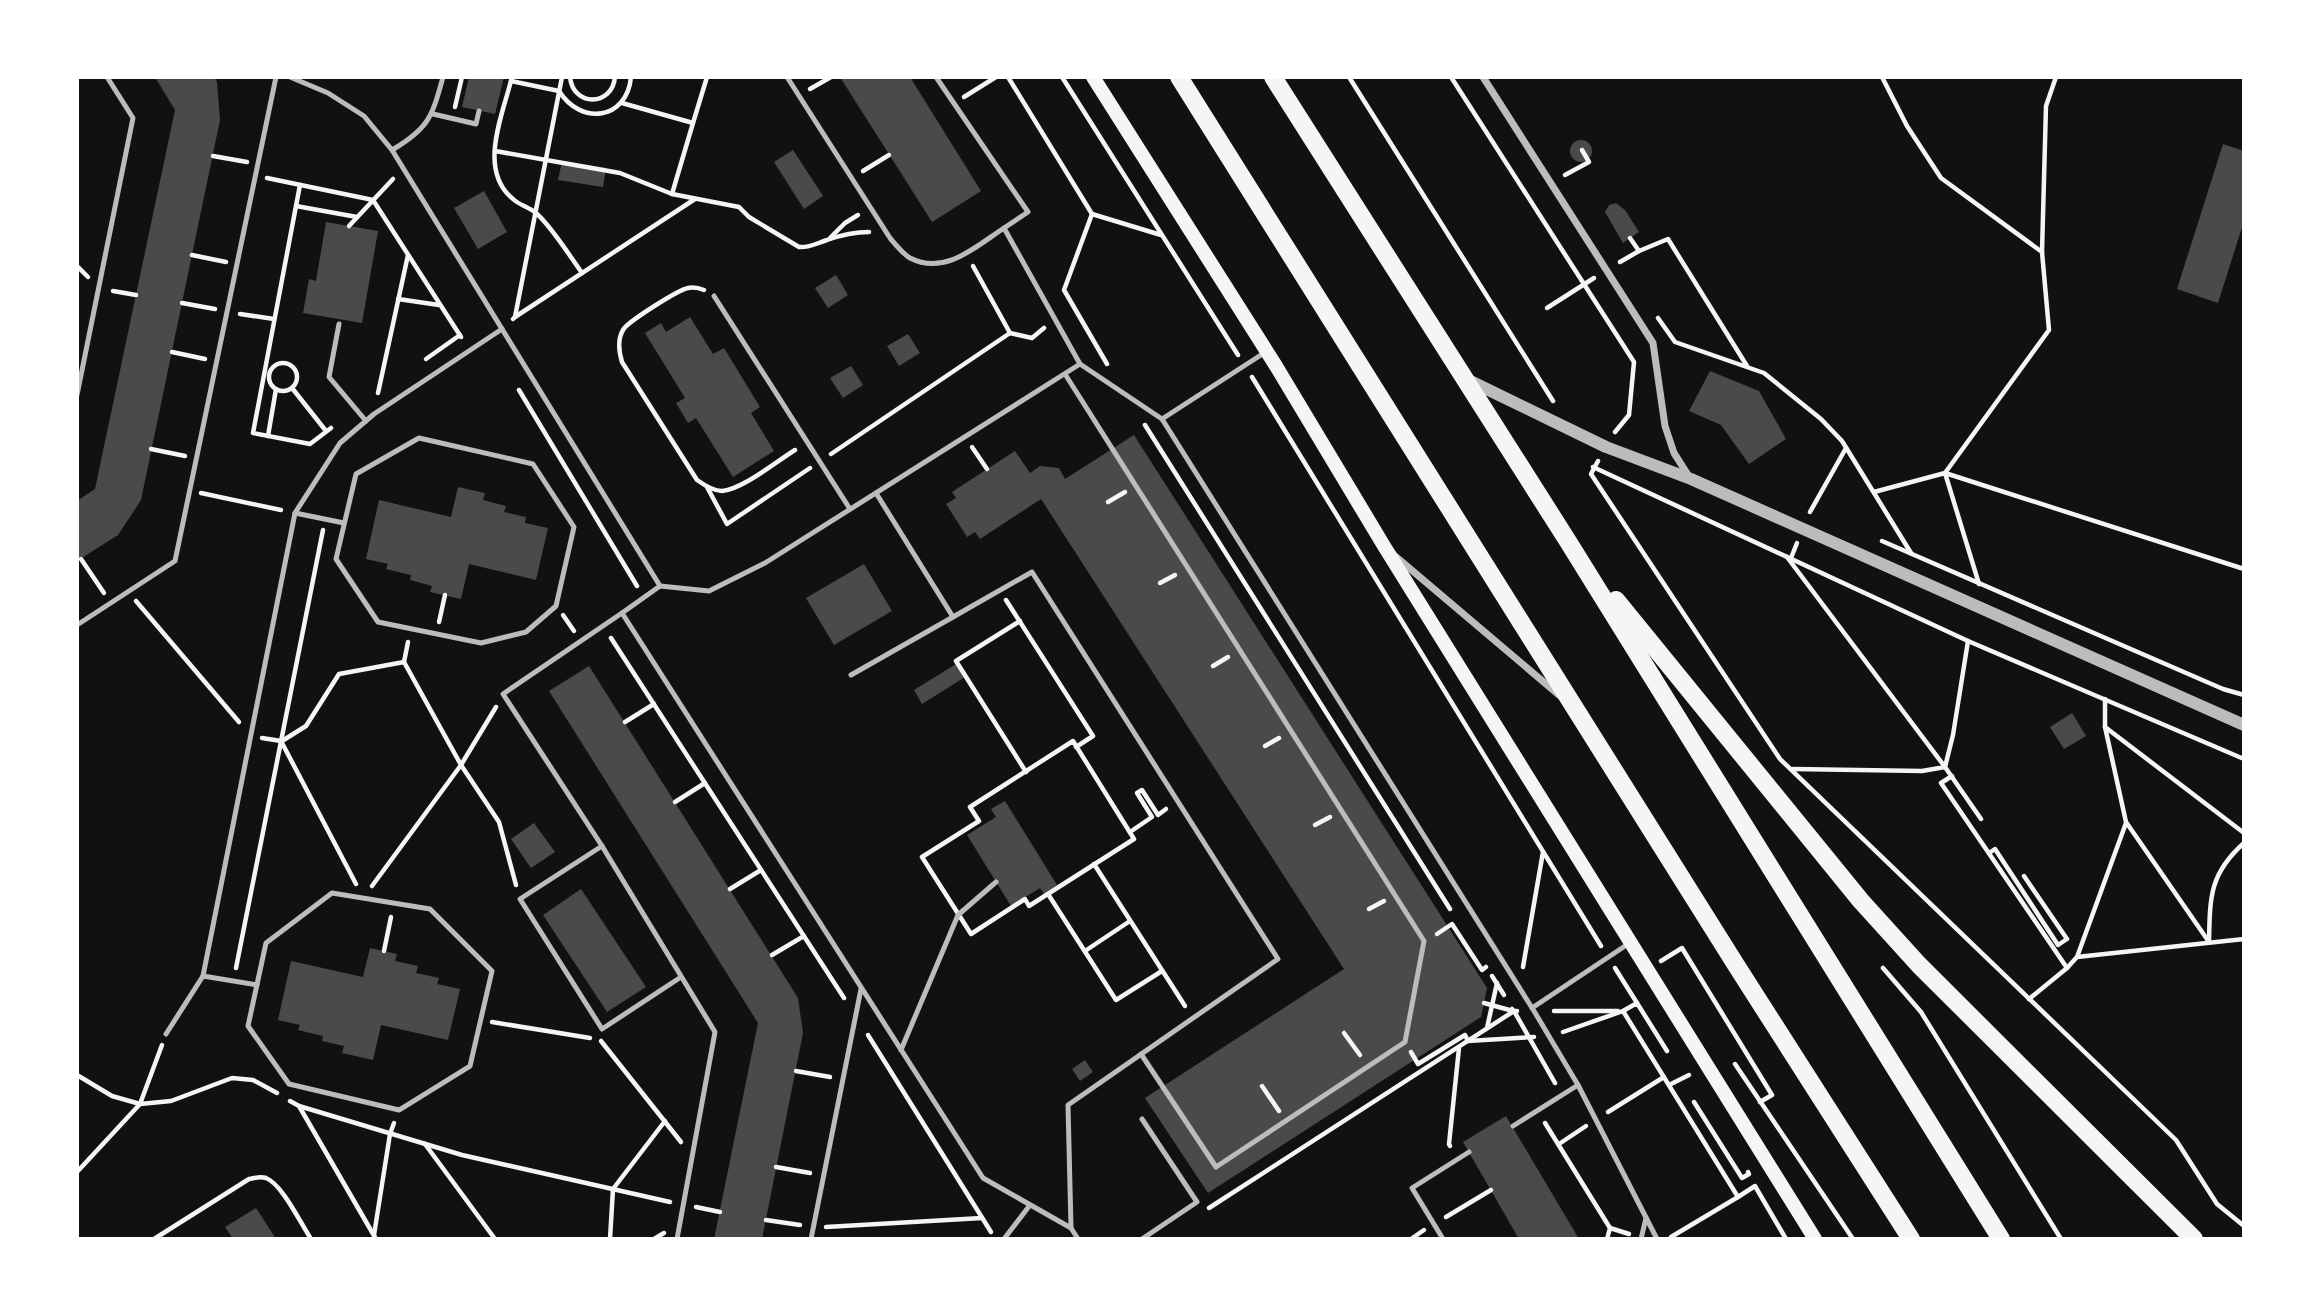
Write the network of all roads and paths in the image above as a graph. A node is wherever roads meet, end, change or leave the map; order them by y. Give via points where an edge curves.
1 (107, 77) edge
2 (276, 77) edge
3 (290, 77) edge
4 (443, 77) edge
5 (562, 77) edge
6 (570, 77) edge
7 (615, 77) edge
8 (631, 77) edge
9 (707, 77) edge
10 (787, 77) edge
11 (831, 77) edge
12 (936, 77) edge
13 (996, 77) edge
14 (1008, 77) edge
15 (1062, 77) edge
16 (1179, 77) edge
17 (1273, 77) edge
18 (1349, 77) edge
19 (1451, 77) edge
20 (1483, 77) edge
21 (1882, 77) edge
22 (2056, 77) edge
23 (1093, 78) edge
24 (511, 79) edge
25 (559, 91) junction
26 (799, 96) junction
27 (622, 102) junction
28 (954, 103) junction
29 (479, 111) dead end
30 (433, 114) junction
31 (693, 123) junction
32 (393, 150) junction
33 (1582, 150) dead end
34 (495, 151) junction
35 (889, 155) dead end
36 (213, 156) dead end
37 (545, 161) junction
38 (258, 164) junction
39 (1558, 164) dead end
40 (256, 175) junction
41 (1565, 175) junction
42 (852, 179) junction
43 (300, 184) junction
44 (1572, 187) dead end
45 (672, 194) junction
46 (696, 198) junction
47 (296, 206) junction
48 (871, 208) junction
49 (536, 212) junction
50 (1091, 214) junction
51 (357, 217) dead end
52 (1004, 229) junction
53 (1162, 235) junction
54 (890, 238) junction
55 (1630, 238) dead end
56 (829, 239) junction
57 (1639, 251) junction
58 (2042, 252) junction
59 (966, 253) junction
60 (408, 254) junction
61 (192, 255) dead end
62 (237, 264) junction
63 (582, 273) junction
64 (1628, 273) dead end
65 (1598, 276) dead end
66 (1584, 285) junction
67 (99, 288) junction
68 (136, 295) dead end
69 (714, 296) joint
70 (398, 299) junction
71 (440, 305) junction
72 (1073, 307) junction
73 (1651, 307) dead end
74 (1547, 308) dead end
75 (515, 317) junction
76 (1055, 319) junction
77 (339, 324) dead end
78 (502, 328) junction
79 (1010, 333) junction
80 (469, 350) junction
81 (1267, 351) junction
82 (172, 352) dead end
83 (217, 361) junction
84 (1080, 364) junction
85 (1245, 366) junction
86 (1747, 367) junction
87 (1065, 373) junction
88 (267, 374) junction
89 (1462, 377) junction
90 (516, 385) dead end
91 (292, 388) junction
92 (276, 390) junction
93 (1125, 394) junction
94 (77, 395) edge
95 (1558, 409) dead end
96 (374, 414) junction
97 (1629, 415) dead end
98 (1162, 419) junction
99 (366, 421) junction
100 (1604, 428) dead end
101 (326, 432) dead end
102 (1615, 432) dead end
103 (253, 433) dead end
104 (268, 436) dead end
105 (965, 436) junction
106 (807, 442) junction
107 (1846, 448) junction
108 (151, 449) dead end
109 (197, 458) junction
110 (819, 462) junction
111 (987, 469) dead end
112 (1945, 473) junction
113 (1691, 479) junction
114 (707, 487) junction
115 (190, 491) junction
116 (1873, 492) junction
117 (876, 493) junction
118 (850, 509) junction
119 (295, 513) junction
120 (1823, 516) dead end
121 (326, 519) junction
122 (344, 523) junction
123 (1873, 538) dead end
124 (1569, 543) junction
125 (1384, 546) junction
126 (1911, 554) junction
127 (1785, 556) junction
128 (81, 559) dead end
129 (2244, 569) edge
130 (653, 576) junction
131 (1979, 584) junction
132 (637, 586) junction
133 (660, 586) junction
134 (445, 595) dead end
135 (644, 597) junction
136 (111, 602) junction
137 (1009, 604) dead end
138 (556, 606) junction
139 (622, 613) junction
140 (953, 617) junction
141 (1020, 621) junction
142 (77, 625) edge
143 (603, 626) junction
144 (411, 629) junction
145 (437, 634) junction
146 (581, 641) junction
147 (1968, 641) junction
148 (404, 662) junction
149 (851, 675) dead end
150 (503, 694) junction
151 (2244, 695) edge
152 (2105, 699) junction
153 (653, 704) junction
154 (1578, 711) junction
155 (625, 722) dead end
156 (2244, 725) edge
157 (2105, 727) junction
158 (281, 741) junction
159 (1076, 747) junction
160 (2244, 759) edge
161 (461, 765) junction
162 (1945, 767) junction
163 (1792, 769) junction
164 (1026, 772) junction
165 (1952, 776) junction
166 (705, 783) junction
167 (675, 802) dead end
168 (1178, 802) junction
169 (1981, 819) dead end
170 (2126, 822) junction
171 (1130, 832) junction
172 (2244, 832) edge
173 (2244, 843) edge
174 (602, 846) junction
175 (1544, 851) junction
176 (1989, 853) junction
177 (1094, 864) junction
178 (761, 870) junction
179 (2024, 876) dead end
180 (996, 882) dead end
181 (730, 889) dead end
182 (1048, 894) junction
183 (364, 898) junction
184 (520, 900) junction
185 (394, 903) junction
186 (958, 915) junction
187 (1130, 921) junction
188 (1452, 924) dead end
189 (804, 936) junction
190 (2244, 939) edge
191 (2208, 942) junction
192 (1631, 943) junction
193 (384, 951) dead end
194 (1085, 951) junction
195 (772, 956) dead end
196 (1608, 957) junction
197 (2077, 957) junction
198 (1654, 965) dead end
199 (1486, 967) junction
200 (1883, 968) dead end
201 (2067, 968) junction
202 (1162, 971) junction
203 (1511, 975) junction
204 (202, 976) junction
205 (681, 977) junction
206 (233, 981) junction
207 (1496, 984) junction
208 (257, 985) junction
209 (862, 989) junction
210 (1178, 996) dead end
211 (2029, 999) junction
212 (1484, 1003) dead end
213 (1637, 1003) junction
214 (1492, 1005) junction
215 (1532, 1008) junction
216 (1514, 1012) junction
217 (856, 1016) junction
218 (481, 1020) junction
219 (1487, 1029) junction
220 (1344, 1033) dead end
221 (166, 1034) joint
222 (1468, 1041) junction
223 (1460, 1047) junction
224 (901, 1050) junction
225 (1667, 1051) dead end
226 (1141, 1054) junction
227 (1418, 1064) dead end
228 (1735, 1064) dead end
229 (1368, 1066) junction
230 (796, 1071) dead end
231 (77, 1074) edge
232 (1664, 1077) junction
233 (843, 1079) junction
234 (289, 1084) junction
235 (1578, 1085) junction
236 (1669, 1085) junction
237 (1695, 1085) dead end
238 (1262, 1086) dead end
239 (1694, 1102) dead end
240 (1760, 1102) junction
241 (140, 1104) junction
242 (299, 1106) junction
243 (399, 1110) junction
244 (1537, 1110) junction
245 (1142, 1119) dead end
246 (665, 1121) junction
247 (1286, 1121) junction
248 (1596, 1121) junction
249 (1513, 1126) dead end
250 (390, 1134) junction
251 (425, 1144) junction
252 (1559, 1144) junction
253 (1469, 1152) dead end
254 (693, 1157) junction
255 (1458, 1159) junction
256 (1742, 1162) dead end
257 (776, 1167) dead end
258 (77, 1172) edge
259 (824, 1176) junction
260 (613, 1189) junction
261 (1491, 1190) dead end
262 (1738, 1197) junction
263 (684, 1205) junction
264 (1030, 1205) junction
265 (1207, 1209) dead end
266 (720, 1212) dead end
267 (1646, 1217) junction
268 (982, 1218) junction
269 (766, 1220) dead end
270 (1434, 1224) junction
271 (2244, 1226) edge
272 (814, 1227) junction
273 (1071, 1228) junction
274 (375, 1237) edge
275 (154, 1239) edge
276 (311, 1239) edge
277 (495, 1239) edge
278 (610, 1239) edge
279 (677, 1239) edge
280 (811, 1239) edge
281 (996, 1239) edge
282 (1004, 1239) edge
283 (1078, 1239) edge
284 (1142, 1239) edge
285 (1411, 1239) edge
286 (1443, 1239) edge
287 (1607, 1239) edge
288 (1642, 1239) edge
289 (1657, 1239) edge
290 (1667, 1239) edge
291 (1786, 1239) edge
292 (1815, 1239) edge
293 (1853, 1239) edge
294 (1911, 1239) edge
295 (2001, 1239) edge
296 (2061, 1239) edge
297 (2194, 1239) edge

1 - 67 lane via 133,118
2 - 38 lane
3 - 32 lane via 328,93 364,116
4 - 30 lane
5 - 25 path
6 - 7 path via 579,96 593,100 607,95
8 - 27 path
9 - 31 path
10 - 26 lane
11 - 26 path
12 - 28 lane
13 - 28 path
14 - 50 path
15 - 53 path
16 - 154 main road
17 - 89 main road
18 - 95 path
19 - 66 path
20 - 113 street via 1653,343 1665,426 1674,453
21 - 58 path via 1941,178
22 - 58 path via 2046,106
23 - 81 main road
24 - 25 path
24 - 34 path
25 - 27 path via 575,110 587,114 612,110
25 - 37 path
26 - 42 lane
27 - 31 path
28 - 52 lane via 1028,212
29 - 30 lane via 476,124
30 - 32 lane via 414,137
31 - 45 path
32 - 78 lane
33 - 41 path via 1589,162
34 - 37 path
34 - 49 path via 494,170 500,184 513,200
35 - 42 path
36 - 38 path
37 - 45 path via 620,173
37 - 49 path
38 - 40 lane
39 - 41 path
40 - 43 path
40 - 62 lane
41 - 44 path
42 - 48 lane
43 - 47 path
43 - 60 path via 373,200
45 - 46 path
46 - 56 path via 738,207 799,247
46 - 63 path
47 - 51 path
47 - 88 path
48 - 54 lane
48 - 56 path
49 - 63 path
49 - 75 path
50 - 53 path
50 - 72 path via 1064,290
52 - 59 lane
52 - 76 lane
53 - 85 path
54 - 56 path via 856,232
54 - 59 lane via 908,257 931,265 950,263
55 - 57 path
57 - 64 path via 1619,259
57 - 86 path via 1668,239
58 - 112 path via 2049,330
59 - 79 path
60 - 70 path
60 - 71 path
61 - 62 path
62 - 83 lane
63 - 75 path
65 - 66 path
66 - 74 path
66 - 97 path via 1634,362
67 - 68 path
67 - 94 lane
69 - 106 lane
69 - 114 path via 690,287 677,293 624,327 619,352 697,480
70 - 71 path
70 - 96 path
71 - 80 path
72 - 76 path
72 - 93 path
73 - 86 path via 1675,342
75 - 78 path
76 - 79 path via 1032,338
76 - 84 lane
77 - 99 lane via 330,377
78 - 80 lane
78 - 130 lane
79 - 110 path
80 - 96 lane
81 - 85 lane
81 - 125 main road
82 - 83 path
83 - 109 lane
84 - 87 lane
84 - 93 lane
85 - 98 lane
85 - 175 path
86 - 107 path via 1764,373 1821,419
87 - 105 lane
87 - 229 lane via 1424,942 1405,1042
88 - 91 path via 275,365 292,366 297,374
88 - 92 path
88 - 103 path
89 - 113 street via 1606,447
89 - 124 main road
90 - 132 path
91 - 92 path
91 - 101 path
92 - 104 path
93 - 98 lane
93 - 199 path
96 - 99 lane
98 - 203 lane
99 - 119 lane via 340,443
100 - 102 path
105 - 111 path
105 - 117 lane
106 - 110 lane
106 - 114 path via 739,486 722,491
107 - 116 path
107 - 120 path via 1810,511
108 - 109 path
109 - 115 lane
110 - 114 path via 727,524
110 - 118 lane
112 - 116 path
112 - 129 path
112 - 131 path
113 - 156 street
115 - 119 path
115 - 136 lane via 175,561
116 - 126 path
117 - 118 lane
117 - 140 lane
118 - 133 lane via 709,592
119 - 121 lane
119 - 204 lane
121 - 122 lane
121 - 158 path
122 - 138 lane via 356,474 419,438 533,464 574,527
122 - 144 lane via 336,559 378,622
123 - 126 path
124 - 295 main road
124 - 297 main road via 1919,965
125 - 154 street
125 - 192 main road
126 - 131 path
127 - 147 path
127 - 162 path
127 - 163 path via 1594,467 1591,474 1780,759
128 - 136 path
130 - 132 path
130 - 133 lane
131 - 151 path
132 - 135 path
133 - 135 lane
134 - 145 path
135 - 139 lane
136 - 142 lane
137 - 141 path
138 - 145 lane via 526,632 481,643
138 - 146 path
139 - 143 lane
139 - 209 lane
140 - 149 lane
140 - 168 lane via 1032,572
141 - 159 path via 1093,736
141 - 164 path via 956,661
143 - 146 lane
143 - 153 path
144 - 145 lane
144 - 148 path
146 - 150 lane
147 - 152 path
147 - 162 path
148 - 158 path via 339,674 306,726
148 - 161 path
150 - 161 path
150 - 174 lane
152 - 157 path
152 - 160 path
153 - 155 path
153 - 166 path
154 - 294 main road
157 - 170 path
157 - 172 path
158 - 206 path
159 - 164 path via 1073,741
159 - 171 path
161 - 183 path
161 - 184 path via 499,822
162 - 163 path via 1922,771
162 - 165 path
163 - 211 path
164 - 186 path via 970,807 979,821 922,857
165 - 169 path
165 - 176 path via 1941,783
166 - 167 path
166 - 178 path
168 - 171 path via 1158,815 1142,790 1137,793 1152,817
168 - 226 lane via 1278,959
170 - 191 path
170 - 197 path
171 - 177 path via 1134,839
173 - 191 path via 2228,857 2214,880
174 - 184 lane
174 - 205 lane
175 - 196 path
175 - 203 path via 1523,967
176 - 179 path via 1995,849 2057,945 2067,939
176 - 201 path
177 - 182 path
177 - 187 path
178 - 181 path
178 - 189 path
180 - 186 lane
182 - 186 path via 1029,906 1025,900 971,934
182 - 194 path
183 - 185 lane
183 - 208 lane via 332,892 266,943
184 - 205 lane via 603,1028
185 - 193 path
185 - 218 lane via 430,909 492,971
186 - 224 lane
187 - 194 path
187 - 202 path
188 - 199 path via 1482,970
189 - 195 path
189 - 217 path
190 - 191 path
191 - 197 path
192 - 196 lane
192 - 292 main road
194 - 202 path via 1116,1000
196 - 213 path
196 - 215 lane
197 - 201 path
198 - 240 path via 1682,948 1772,1095
199 - 207 path
200 - 296 path via 1921,1012
201 - 211 path
202 - 210 path
203 - 207 path
203 - 215 lane
204 - 206 lane
204 - 221 lane
205 - 254 lane via 715,1032
206 - 208 lane
207 - 214 path
207 - 216 path
208 - 234 lane via 248,1026
209 - 217 lane
209 - 224 lane
211 - 271 path via 2176,1140 2217,1204
212 - 214 path
213 - 225 path
213 - 232 path via 1623,1012
214 - 216 path
214 - 219 path
215 - 235 lane
216 - 219 path
217 - 233 lane
217 - 268 path
218 - 243 lane via 470,1066
218 - 246 path via 600,1039
219 - 222 path
220 - 229 path
221 - 241 path
222 - 223 path
222 - 227 path via 1465,1035
223 - 255 path via 1449,1144
223 - 265 path
224 - 264 lane via 983,1178
226 - 247 lane via 1216,1167
226 - 273 lane via 1068,1105
228 - 240 path
229 - 247 lane
230 - 233 path
231 - 241 path via 112,1096
232 - 236 path
232 - 248 path
233 - 259 lane
234 - 242 path
234 - 243 lane
235 - 244 lane
235 - 248 lane
236 - 237 path via 1688,1074
236 - 262 path
238 - 247 path
239 - 256 path via 1742,1178 1749,1174
240 - 293 path
241 - 242 path via 172,1101 232,1078 253,1080
241 - 258 path
242 - 250 path
242 - 274 path
243 - 250 path
244 - 249 lane
244 - 252 path
245 - 284 lane via 1197,1202
246 - 254 path
246 - 260 path
248 - 252 path
248 - 267 lane
250 - 251 path
250 - 274 path
251 - 260 path
251 - 277 path
252 - 287 path via 1610,1228
253 - 255 lane
254 - 263 lane
255 - 270 lane via 1412,1188
257 - 259 path
259 - 272 lane
260 - 263 path
260 - 278 path
261 - 270 path
262 - 290 path
262 - 291 path via 1755,1186
263 - 266 path
263 - 279 lane
264 - 273 lane
264 - 282 lane
267 - 288 lane
267 - 289 lane
268 - 272 path
268 - 281 path
269 - 272 path
270 - 285 path
270 - 286 lane
272 - 280 lane
273 - 283 lane
275 - 276 path via 259,1177 276,1185

